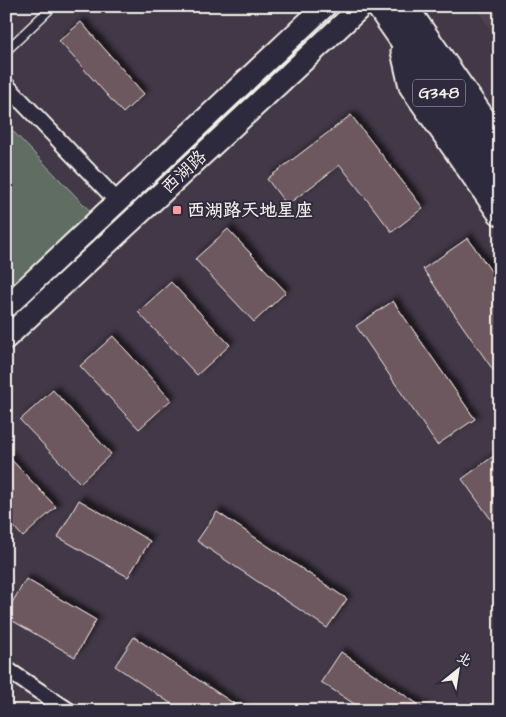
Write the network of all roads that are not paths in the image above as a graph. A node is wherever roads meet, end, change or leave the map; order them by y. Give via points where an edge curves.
1 (53, 6) edge
2 (325, 6) edge
3 (362, 6) edge
4 (379, 6) edge
5 (408, 23) edge
6 (6, 51) edge
7 (6, 85) edge
8 (500, 116) edge
9 (500, 144) edge
10 (500, 179) edge
11 (119, 202) junction
12 (500, 212) edge
13 (6, 307) edge
14 (6, 338) edge
15 (6, 669) edge
16 (69, 711) edge

1 - 6 lane
2 - 11 main road, 西湖路
3 - 14 main road, 西湖路
4 - 5 highway, G348
5 - 8 highway via 452,46
5 - 9 highway, G348
5 - 10 highway, G348
5 - 12 highway via 412,86
7 - 11 street
11 - 13 main road, 西湖路
15 - 16 street

